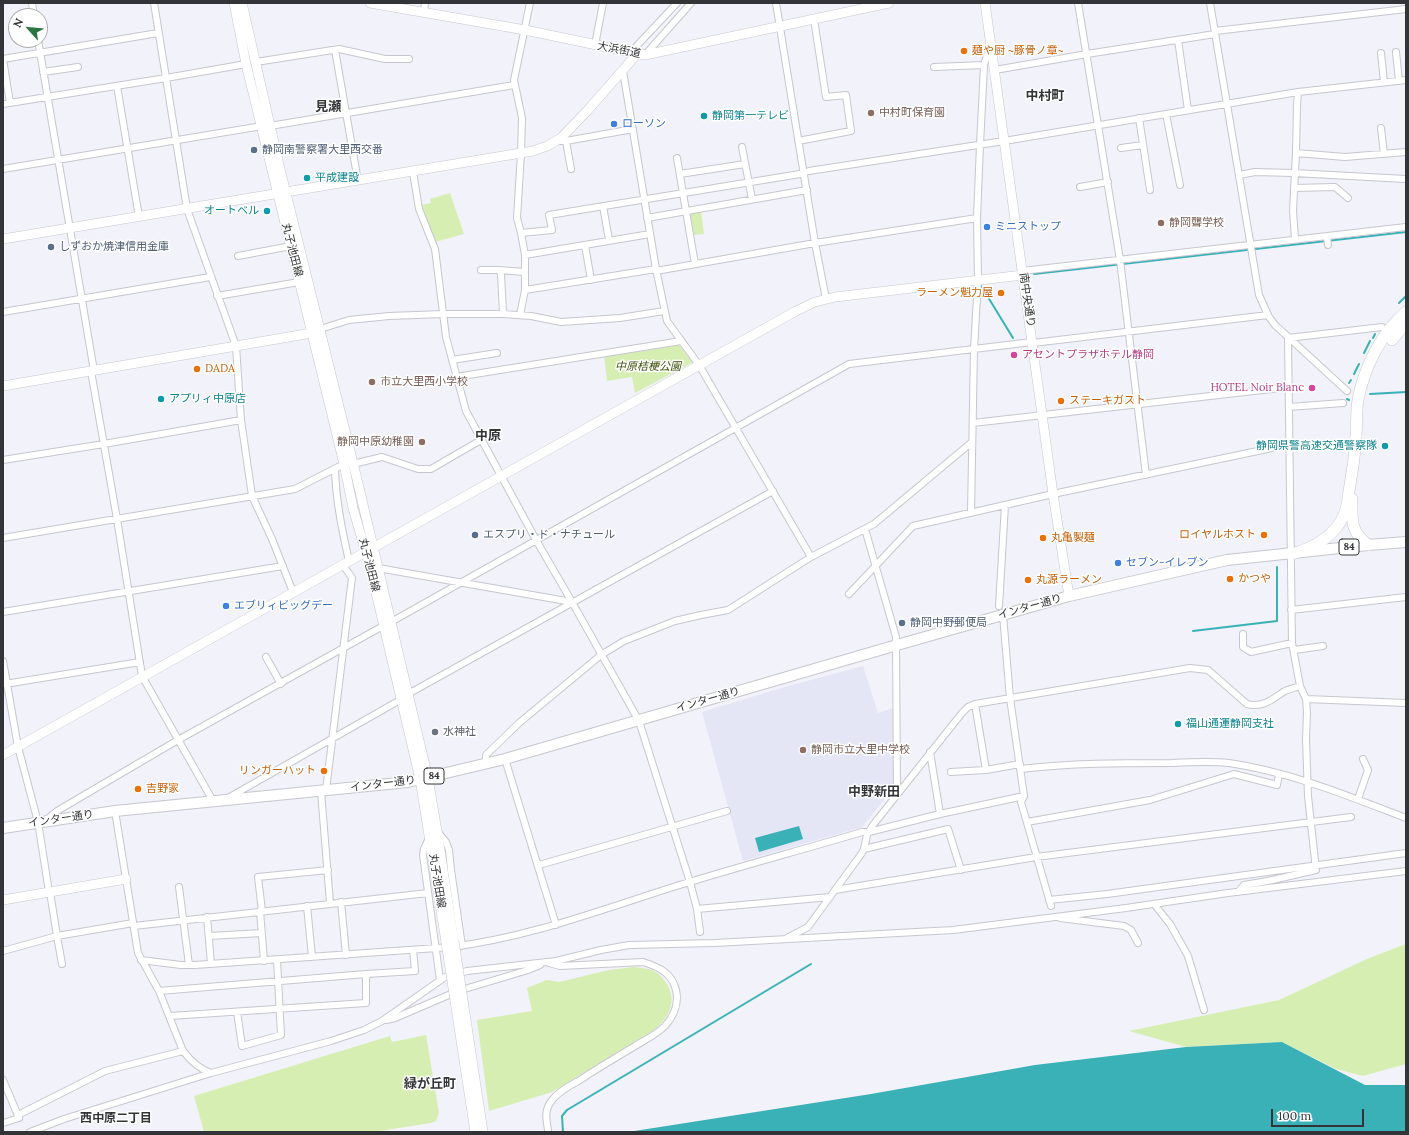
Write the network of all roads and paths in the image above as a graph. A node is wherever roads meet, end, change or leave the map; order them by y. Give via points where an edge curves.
1 (154, 3) edge
2 (234, 3) edge
3 (242, 3) edge
4 (370, 3) edge
5 (530, 3) edge
6 (602, 3) edge
7 (677, 3) edge
8 (691, 3) edge
9 (776, 3) edge
10 (889, 3) edge
11 (985, 3) edge
12 (1078, 3) edge
13 (1210, 3) edge
14 (391, 5) edge
15 (424, 7) edge
16 (1406, 9) edge
17 (814, 19) junction
18 (779, 27) junction
19 (525, 30) junction
20 (1215, 32) junction
21 (158, 33) junction
22 (1178, 40) junction
23 (991, 43) junction
24 (595, 45) junction
25 (39, 48) edge
26 (335, 50) junction
27 (1396, 52) dead end
28 (40, 53) junction
29 (1381, 53) dead end
30 (638, 54) junction
31 (1087, 54) junction
32 (3, 59) edge
33 (409, 59) dead end
34 (256, 62) junction
35 (246, 64) junction
36 (984, 65) junction
37 (78, 67) dead end
38 (934, 67) dead end
39 (994, 70) junction
40 (623, 71) junction
41 (42, 72) junction
42 (166, 78) junction
43 (1403, 81) edge
44 (1384, 82) junction
45 (514, 85) junction
46 (117, 86) junction
47 (1298, 92) junction
48 (47, 98) junction
49 (10, 103) junction
50 (3, 104) edge
51 (1227, 104) junction
52 (1188, 110) junction
53 (345, 113) junction
54 (1166, 114) junction
55 (1139, 118) junction
56 (1097, 125) junction
57 (266, 126) junction
58 (1381, 128) dead end
59 (633, 129) junction
60 (176, 141) junction
61 (556, 141) junction
62 (566, 141) junction
63 (798, 141) junction
64 (1004, 141) junction
65 (980, 145) junction
66 (1143, 145) junction
67 (742, 147) dead end
68 (1121, 148) dead end
69 (128, 149) junction
70 (1406, 152) edge
71 (521, 154) junction
72 (1296, 154) junction
73 (1384, 154) junction
74 (678, 158) dead end
75 (58, 161) junction
76 (745, 164) junction
77 (3, 169) edge
78 (571, 169) dead end
79 (413, 172) junction
80 (804, 173) junction
81 (1294, 173) junction
82 (680, 174) junction
83 (1239, 175) junction
84 (1406, 179) edge
85 (358, 181) junction
86 (748, 182) junction
87 (1108, 182) junction
88 (1180, 185) dead end
89 (1080, 188) dead end
90 (1294, 188) junction
91 (807, 190) junction
92 (1150, 190) dead end
93 (282, 193) junction
94 (683, 193) junction
95 (1348, 198) dead end
96 (644, 199) junction
97 (752, 199) junction
98 (603, 206) junction
99 (187, 209) junction
100 (686, 211) junction
101 (139, 217) junction
102 (647, 218) junction
103 (977, 218) junction
104 (1406, 227) edge
105 (69, 228) junction
106 (521, 233) junction
107 (650, 234) junction
108 (1327, 236) junction
109 (3, 239) edge
110 (609, 240) junction
111 (1295, 240) junction
112 (815, 243) junction
113 (585, 245) junction
114 (1251, 245) junction
115 (1328, 245) dead end
116 (291, 246) junction
117 (525, 255) junction
118 (238, 256) dead end
119 (1120, 263) junction
120 (695, 264) junction
121 (481, 270) dead end
122 (499, 270) junction
123 (656, 270) junction
124 (524, 272) junction
125 (1023, 273) junction
126 (210, 278) junction
127 (591, 280) junction
128 (978, 280) junction
129 (299, 282) junction
130 (525, 290) junction
131 (217, 296) junction
132 (82, 299) junction
133 (826, 299) junction
134 (664, 311) junction
135 (3, 312) edge
136 (1406, 312) edge
137 (443, 314) junction
138 (503, 314) junction
139 (1268, 314) junction
140 (520, 315) junction
141 (1406, 323) edge
142 (1382, 327) dead end
143 (316, 331) junction
144 (1128, 331) junction
145 (1288, 338) junction
146 (681, 341) junction
147 (1032, 342) junction
148 (236, 346) junction
149 (974, 349) junction
150 (497, 352) dead end
151 (452, 360) junction
152 (699, 365) junction
153 (92, 371) junction
154 (456, 377) junction
155 (3, 386) edge
156 (1289, 387) junction
157 (1347, 391) dead end
158 (1342, 403) dead end
159 (1137, 404) junction
160 (1289, 407) junction
161 (1043, 416) junction
162 (241, 420) junction
163 (973, 423) junction
164 (735, 429) junction
165 (481, 440) junction
166 (972, 442) junction
167 (104, 444) junction
168 (1291, 444) junction
169 (1356, 447) junction
170 (3, 460) edge
171 (348, 464) junction
172 (335, 470) junction
173 (501, 475) junction
174 (1146, 475) junction
175 (1352, 475) junction
176 (773, 492) junction
177 (1053, 494) junction
178 (252, 496) junction
179 (1005, 505) junction
180 (971, 513) junction
181 (117, 519) junction
182 (865, 529) junction
183 (3, 538) edge
184 (536, 540) junction
185 (1406, 542) edge
186 (1368, 545) junction
187 (370, 550) junction
188 (1292, 554) junction
189 (811, 557) junction
190 (346, 563) junction
191 (283, 566) junction
192 (875, 567) junction
193 (378, 568) junction
194 (461, 583) junction
195 (129, 592) junction
196 (293, 592) junction
197 (849, 594) dead end
198 (1069, 596) junction
199 (1406, 598) edge
200 (572, 602) junction
201 (1291, 610) junction
202 (1001, 611) junction
203 (3, 612) edge
204 (387, 624) junction
205 (1243, 634) dead end
206 (1292, 643) junction
207 (896, 645) junction
208 (1323, 646) dead end
209 (344, 648) junction
210 (1294, 650) junction
211 (601, 655) junction
212 (266, 657) dead end
213 (3, 660) edge
214 (140, 662) junction
215 (142, 676) junction
216 (5, 684) edge
217 (281, 684) junction
218 (1300, 686) junction
219 (408, 694) junction
220 (1010, 698) junction
221 (1306, 699) junction
222 (400, 700) junction
223 (1406, 703) edge
224 (975, 704) junction
225 (639, 721) junction
226 (333, 738) junction
227 (178, 740) junction
228 (18, 747) junction
229 (930, 752) junction
230 (3, 755) edge
231 (505, 759) junction
232 (1362, 760) dead end
233 (486, 764) junction
234 (1020, 767) junction
235 (986, 770) junction
236 (951, 772) dead end
237 (1279, 774) junction
238 (424, 779) junction
239 (1307, 781) junction
240 (324, 790) junction
241 (897, 794) junction
242 (1024, 796) junction
243 (1358, 799) junction
244 (218, 801) junction
245 (115, 811) junction
246 (727, 811) dead end
247 (940, 814) junction
248 (1351, 817) dead end
249 (1406, 818) edge
250 (42, 821) junction
251 (1311, 821) junction
252 (1027, 822) junction
253 (3, 828) edge
254 (673, 828) junction
255 (869, 832) junction
256 (434, 836) junction
257 (864, 849) junction
258 (1406, 853) edge
259 (1036, 858) junction
260 (539, 865) junction
261 (1316, 865) junction
262 (328, 870) junction
263 (961, 870) junction
264 (1406, 871) edge
265 (126, 879) junction
266 (690, 882) junction
267 (179, 887) dead end
268 (835, 890) junction
269 (50, 892) junction
270 (1238, 892) junction
271 (428, 893) junction
272 (830, 897) junction
273 (3, 900) edge
274 (1049, 900) junction
275 (341, 902) junction
276 (1166, 902) junction
277 (330, 903) junction
278 (1154, 904) junction
279 (307, 906) junction
280 (1051, 906) dead end
281 (697, 909) junction
282 (261, 911) junction
283 (207, 917) junction
284 (1055, 917) junction
285 (1165, 917) junction
286 (183, 920) junction
287 (133, 924) junction
288 (556, 925) junction
289 (700, 932) dead end
290 (262, 933) junction
291 (57, 936) junction
292 (209, 936) junction
293 (785, 939) junction
294 (1138, 943) dead end
295 (462, 946) junction
296 (436, 948) junction
297 (413, 950) junction
298 (3, 951) edge
299 (346, 955) junction
300 (312, 957) junction
301 (141, 960) junction
302 (277, 960) junction
303 (264, 961) junction
304 (546, 962) junction
305 (62, 964) dead end
306 (211, 964) junction
307 (189, 965) junction
308 (366, 974) junction
309 (440, 980) junction
310 (278, 982) junction
311 (159, 991) junction
312 (280, 1009) junction
313 (1204, 1010) dead end
314 (237, 1012) junction
315 (170, 1016) junction
316 (384, 1020) junction
317 (183, 1051) junction
318 (211, 1073) junction
319 (3, 1080) edge
320 (18, 1114) junction
321 (3, 1123) edge
322 (548, 1130) dead end
323 (30, 1132) edge
324 (475, 1132) edge
325 (483, 1132) edge

1 - 21 street
2 - 35 street, 丸子池田線
3 - 34 street, 丸子池田線
4 - 14 street, 大浜街道
5 - 19 street
6 - 24 street
7 - 30 street
8 - 30 street
9 - 18 street
10 - 17 street, 大浜街道
11 - 23 street, 南中央通り
12 - 31 street
13 - 20 street
14 - 15 street, 大浜街道
15 - 19 street, 大浜街道
16 - 20 street
17 - 18 street, 大浜街道
17 - 63 street via 826,98 846,95 852,131
18 - 30 street, 大浜街道
18 - 63 street
19 - 24 street, 大浜街道
19 - 45 street
20 - 22 street
20 - 51 street
21 - 28 street
21 - 42 street
22 - 31 street
22 - 52 street
23 - 36 street
23 - 39 street, 南中央通り
24 - 30 street, 大浜街道
25 - 28 street
26 - 33 street via 385,59
26 - 34 street
26 - 53 street
27 - 43 street
28 - 32 street
28 - 41 street
29 - 44 street
30 - 40 street
31 - 39 street
31 - 56 street
32 - 49 street
34 - 57 street, 丸子池田線
35 - 42 street
35 - 57 street, 丸子池田線
36 - 38 street
36 - 65 street
37 - 41 street
39 - 64 street, 南中央通り
40 - 59 street
40 - 61 street
41 - 48 street
42 - 46 street
42 - 60 street
43 - 44 street
44 - 47 street
45 - 53 street
45 - 71 street via 522,118
46 - 48 street
46 - 69 street
47 - 51 street
47 - 72 street
48 - 49 street
48 - 75 street
49 - 50 street
51 - 52 street
51 - 83 street
52 - 54 street
53 - 57 street
53 - 85 street
54 - 55 street
54 - 88 street
55 - 56 street
55 - 66 street
56 - 64 street
56 - 87 street
57 - 60 street
57 - 93 street, 丸子池田線
58 - 73 street
59 - 62 street
59 - 96 street
60 - 69 street
60 - 99 street
61 - 62 street
61 - 71 street
62 - 78 street
63 - 80 street
64 - 65 street
64 - 125 street, 南中央通り
65 - 80 street
65 - 103 street
66 - 68 street
66 - 92 street
67 - 76 street
69 - 75 street
69 - 101 street
70 - 73 street
71 - 79 street
71 - 106 street via 517,218
72 - 73 street via 1345,157
72 - 81 street
74 - 82 street
75 - 77 street
75 - 105 street
76 - 82 street
76 - 86 street
79 - 85 street
79 - 137 street via 419,209 435,249
80 - 86 street
80 - 91 street
81 - 83 street via 1255,172
81 - 84 street
81 - 90 street
82 - 94 street
83 - 114 street
85 - 93 street
86 - 94 street
86 - 97 street
87 - 89 street
87 - 119 street
90 - 95 street via 1335,187
90 - 111 street
91 - 97 street
91 - 112 street
93 - 99 street
93 - 116 street, 丸子池田線
93 - 143 street, 丸子池田線
94 - 96 street
94 - 100 street
96 - 98 street
96 - 102 street
97 - 100 street
98 - 106 street via 549,215 552,230
98 - 110 street
99 - 101 street
99 - 126 street
100 - 102 street
100 - 120 street
101 - 105 street
102 - 107 street
103 - 112 street
103 - 128 street
104 - 108 street
105 - 109 street
105 - 132 street
106 - 117 street
107 - 110 street
107 - 123 street
108 - 111 street
108 - 115 street
110 - 113 street
111 - 114 street
112 - 120 street
112 - 133 street
113 - 117 street
113 - 127 street
114 - 119 street
114 - 139 street via 1259,295
116 - 118 street
116 - 129 street, 丸子池田線
117 - 124 street
119 - 125 street
119 - 144 street
120 - 123 street
121 - 122 street
122 - 124 street
122 - 138 street
123 - 127 street
123 - 134 street
124 - 130 street
125 - 128 street
125 - 147 street, 南中央通り
126 - 131 street
126 - 132 street
127 - 130 street
128 - 133 street
128 - 149 street
129 - 131 street
129 - 143 street, 丸子池田線
130 - 140 street
131 - 148 street
132 - 135 street
132 - 153 street
133 - 152 street via 796,311
134 - 140 street via 620,318 560,322
134 - 146 street via 667,321
136 - 169 highway via 1391,328 1362,381 1358,401
137 - 138 street
137 - 143 street via 349,320
137 - 151 street
138 - 140 street
139 - 144 street
139 - 145 street
141 - 169 highway via 1381,356 1368,382
142 - 145 street
143 - 148 street
143 - 171 street, 丸子池田線
144 - 147 street
144 - 159 street
145 - 156 street
145 - 157 street
146 - 152 street
146 - 154 street
147 - 149 street
147 - 161 street, 南中央通り
148 - 153 street
148 - 162 street
149 - 163 street
149 - 164 street via 850,364
150 - 151 street
151 - 154 street
152 - 164 street
152 - 173 street
153 - 155 street
153 - 167 street
154 - 165 street via 466,411
156 - 159 street
156 - 160 street
158 - 160 street
159 - 161 street
159 - 174 street
160 - 168 street
161 - 163 street
161 - 177 street, 南中央通り
162 - 167 street
162 - 178 street
163 - 166 street
164 - 176 street
164 - 184 street
165 - 171 street via 430,469 418,469 382,458
165 - 173 street
166 - 180 street
166 - 182 street
167 - 170 street
167 - 181 street
168 - 174 street
168 - 188 street
169 - 175 highway
171 - 172 street
171 - 187 street, 丸子池田線 via 353,508
172 - 178 street via 295,489
172 - 190 street
173 - 184 street
173 - 187 street
174 - 177 street
175 - 186 highway via 1354,529
175 - 188 highway via 1341,521 1315,545
176 - 189 street
176 - 200 street
177 - 179 street
177 - 198 street, 南中央通り
178 - 181 street
178 - 191 street
179 - 180 street
179 - 202 street
180 - 192 street via 912,526
181 - 183 street
181 - 195 street
182 - 189 street
182 - 192 street
184 - 194 street
184 - 200 street
185 - 186 main road, インター通り / 84
186 - 188 main road, インター通り / 84
187 - 190 street
187 - 193 street, 丸子池田線
187 - 204 street, 丸子池田線
188 - 198 main road, インター通り / 84 via 1227,560
188 - 201 street
189 - 211 street via 728,610 675,621 624,641
190 - 196 street
190 - 209 street via 352,578
191 - 195 street
191 - 196 street
192 - 197 street
192 - 207 street via 896,636
193 - 194 street
193 - 204 street, 丸子池田線
194 - 200 street
194 - 204 street
195 - 203 street
195 - 214 street
196 - 215 street
198 - 202 main road, インター通り / 84
199 - 201 street
200 - 211 street
200 - 219 street
201 - 206 street
202 - 207 main road, インター通り / 84
202 - 220 street
204 - 209 street
204 - 219 street, 丸子池田線
204 - 222 street, 丸子池田線
205 - 206 street via 1243,647 1251,652
206 - 210 street
207 - 225 main road, インター通り / 84
207 - 241 street
208 - 210 street
209 - 217 street
209 - 226 street
210 - 218 street
211 - 225 street
211 - 233 street via 519,723 486,755
212 - 217 street
213 - 216 street
214 - 215 street
214 - 216 street
215 - 227 street
215 - 228 street
216 - 228 street
217 - 227 street
218 - 220 street via 1286,690 1268,703 1252,705 1247,704 1208,670 1190,668
218 - 221 street
219 - 238 street, 丸子池田線
220 - 224 street
220 - 234 street
221 - 223 street
221 - 239 street
222 - 226 street
222 - 238 street, 丸子池田線
224 - 229 street via 962,713
224 - 235 street
225 - 231 main road, インター通り / 84
225 - 254 street
226 - 240 street
226 - 244 street
227 - 244 street
227 - 250 street
228 - 230 street
228 - 250 street
229 - 241 street
229 - 247 street
231 - 233 main road, インター通り / 84
231 - 260 street
232 - 243 street via 1368,770
233 - 238 main road, インター通り / 84
234 - 235 street
234 - 237 street via 1199,761 1230,763
234 - 242 street
235 - 236 street
237 - 239 street
237 - 252 street via 1277,785 1234,774 1150,800
238 - 240 main road, インター通り / 84
238 - 256 street, 丸子池田線
239 - 243 street
239 - 251 street
240 - 244 main road, インター通り / 84
240 - 262 street
241 - 255 street
242 - 247 street
242 - 252 street via 1022,802
243 - 249 street
244 - 245 main road, インター通り / 84
245 - 250 main road, インター通り / 84
245 - 265 street
246 - 254 street
247 - 255 street
248 - 251 street
250 - 253 main road, インター通り / 84
250 - 269 street
251 - 259 street
251 - 261 street
252 - 259 street
254 - 260 street
254 - 266 street
255 - 257 street
255 - 266 street
256 - 271 street via 429,839 423,855
256 - 295 street via 446,842 449,850
256 - 324 street, 丸子池田線, bridge
256 - 325 street, 丸子池田線, bridge
257 - 263 street via 948,829
257 - 268 street
258 - 261 street
259 - 263 street
259 - 274 street
260 - 288 street
261 - 270 street via 1316,870 1244,885
261 - 274 street
262 - 277 street
262 - 282 street via 258,877
263 - 268 street
264 - 270 street
265 - 269 street
265 - 287 street
266 - 281 street
266 - 288 street
267 - 286 street
268 - 272 street
269 - 273 street
269 - 291 street
270 - 276 street
271 - 275 street
271 - 296 street
272 - 281 street
272 - 293 street via 808,927
274 - 280 street
275 - 277 street
275 - 299 street
276 - 278 street
276 - 285 street
277 - 279 street
278 - 284 street
278 - 285 street
279 - 282 street
279 - 300 street
281 - 289 street
282 - 283 street
282 - 290 street
283 - 286 street
283 - 292 street
284 - 293 street via 952,930
284 - 294 street via 1124,926 1131,930
285 - 313 street via 1188,956
286 - 287 street
286 - 307 street
287 - 291 street
287 - 301 street
288 - 295 street
290 - 292 street
290 - 303 street
291 - 298 street
291 - 305 street
292 - 306 street
293 - 304 street via 628,945
295 - 296 street
296 - 297 street
296 - 309 street
297 - 299 street
297 - 308 street via 415,971
299 - 300 street
300 - 302 street
301 - 307 street
301 - 311 street
302 - 303 street
302 - 310 street
303 - 306 street
304 - 309 street via 467,971
304 - 316 street via 458,991 395,1018
304 - 322 street via 560,966 644,962 664,970 671,977 677,994 674,1012 664,1027 554,1098 548,1106 546,1115
306 - 307 street
308 - 310 street
308 - 312 street via 366,1003
309 - 316 street
310 - 311 street
310 - 312 street
311 - 315 street
312 - 314 street
312 - 314 street via 282,1035 242,1046
314 - 315 street
315 - 317 street
316 - 318 street via 331,1041
317 - 318 street via 188,1059
317 - 320 street via 105,1071
318 - 323 street
319 - 320 street
320 - 321 street via 19,1118

